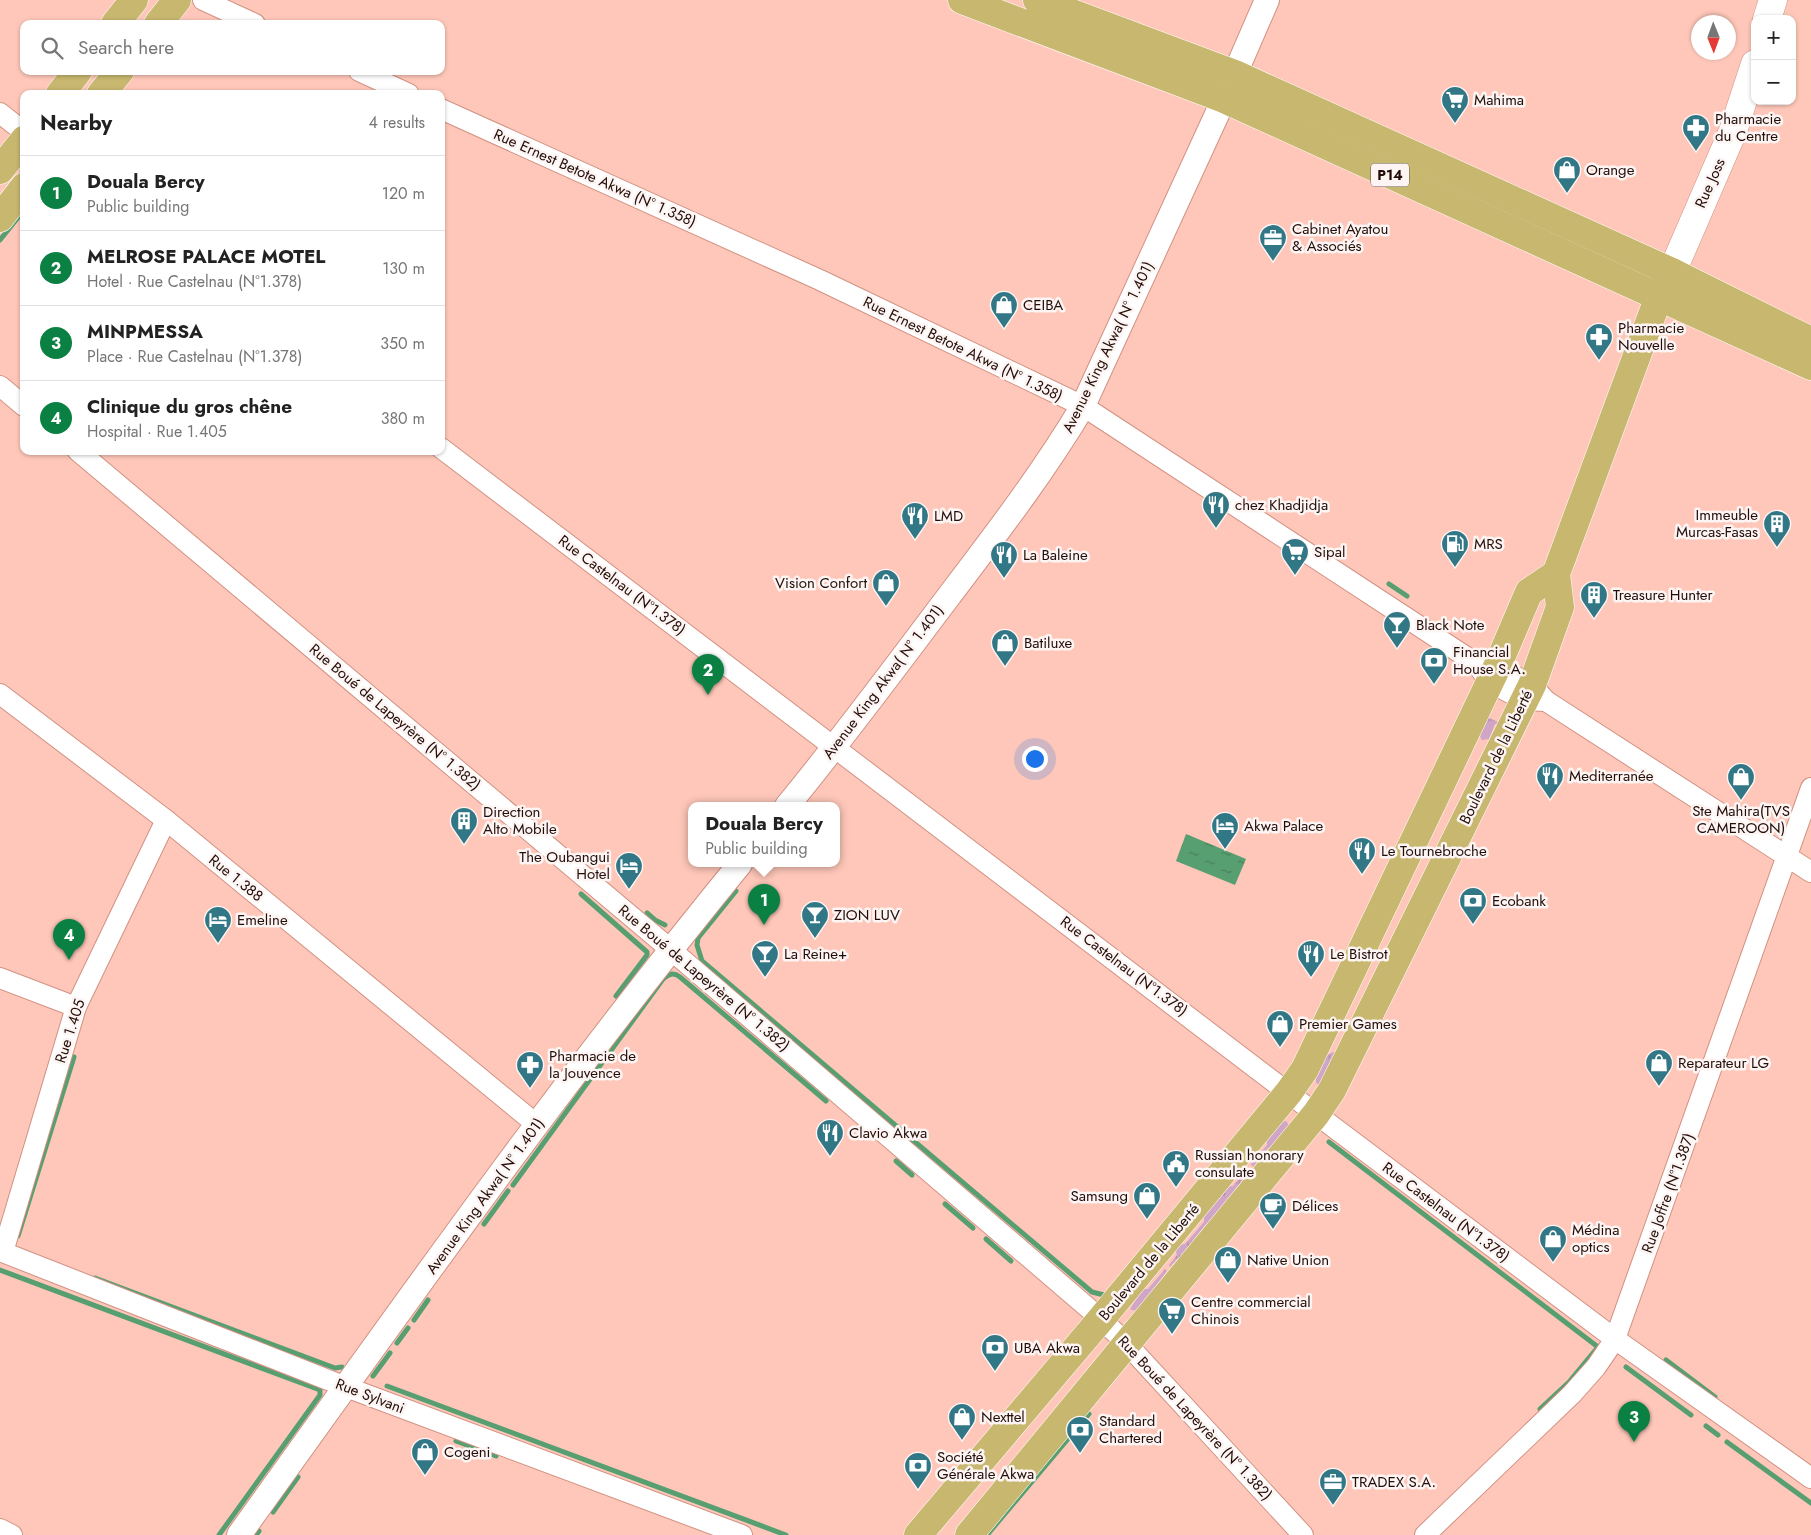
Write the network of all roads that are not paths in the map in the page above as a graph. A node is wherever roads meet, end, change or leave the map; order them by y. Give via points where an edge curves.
1 (134, 0) edge
2 (177, 0) edge
3 (203, 0) edge
4 (962, 0) edge
5 (1037, 0) edge
6 (1267, 0) edge
7 (1773, 0) edge
8 (1769, 15) edge
9 (118, 20) edge
10 (161, 20) edge
11 (246, 20) edge
12 (1235, 74) junction
13 (75, 75) edge
14 (117, 75) edge
15 (368, 75) edge
16 (1751, 76) edge
17 (63, 90) edge
18 (104, 90) edge
19 (400, 90) edge
20 (1224, 99) junction
21 (445, 110) edge
22 (0, 113) edge
23 (20, 129) edge
24 (20, 145) edge
25 (0, 170) edge
26 (20, 192) edge
27 (0, 218) edge
28 (1672, 272) junction
29 (1659, 296) junction
30 (1811, 341) edge
31 (1811, 366) edge
32 (0, 386) edge
33 (20, 403) edge
34 (1083, 406) junction
35 (445, 451) edge
36 (83, 455) edge
37 (1556, 574) junction
38 (1488, 671) junction
39 (0, 694) edge
40 (1534, 695) junction
41 (835, 747) junction
42 (1811, 788) edge
43 (790, 802) edge
44 (166, 820) junction
45 (1788, 857) junction
46 (738, 867) edge
47 (1811, 872) edge
48 (670, 949) junction
49 (0, 978) edge
50 (76, 1007) junction
51 (1289, 1092) junction
52 (1316, 1114) junction
53 (536, 1124) junction
54 (2, 1252) edge
55 (1101, 1319) junction
56 (1615, 1339) junction
57 (1126, 1343) junction
58 (346, 1387) junction
59 (1811, 1478) edge
60 (0, 1528) edge
61 (12, 1535) edge
62 (239, 1535) edge
63 (742, 1535) edge
64 (918, 1535) edge
65 (969, 1535) edge
66 (1303, 1535) edge
67 (1425, 1535) edge

1 - 9 main road
2 - 10 main road
3 - 11 street
4 - 20 main road, P14
5 - 12 main road, P14
6 - 12 street, Avenue King Akwa( N° 1.401)
7 - 8 main road
12 - 20 street, Avenue King Akwa( N° 1.401)
12 - 28 main road, P14
13 - 17 main road
14 - 18 main road
15 - 19 street
16 - 28 main road, Rue Joss via 1733,131
20 - 29 main road, P14
20 - 34 street, Avenue King Akwa( N° 1.401)
21 - 34 street, Rue Ernest Betote Akwa (N° 1.358) via 820,280
22 - 23 street
24 - 25 main road
26 - 27 main road
28 - 29 main road, Boulevard de la Liberté
28 - 30 main road, P14
29 - 31 main road, P14
29 - 37 main road, Boulevard de la Liberté
32 - 33 street
34 - 38 street, Rue Ernest Betote Akwa (N° 1.358)
34 - 41 street, Avenue King Akwa( N° 1.401) via 1029,489
35 - 41 street, Rue Castelnau (N°1.378)
36 - 48 street, Rue Boué de Lapeyrère (N° 1.382)
37 - 38 main road, Boulevard de la Liberté via 1529,592
37 - 40 main road, Boulevard de la Liberté via 1560,607
38 - 40 street, Rue Ernest Betote Akwa (N° 1.358)
38 - 51 main road, Boulevard de la Liberté via 1305,1069
39 - 44 street, Rue 1.388
40 - 45 street, Rue Ernest Betote Akwa (N° 1.358)
40 - 52 main road, Boulevard de la Liberté via 1332,1090
41 - 43 street, Avenue King Akwa( N° 1.401)
41 - 51 street, Rue Castelnau (N°1.378)
42 - 45 street, Rue Joffre (N°1.387)
44 - 50 street, Rue 1.405
44 - 53 street, Rue 1.388
45 - 47 street, Rue Ernest Betote Akwa (N° 1.358)
45 - 56 street, Rue Joffre (N°1.387)
46 - 48 street, Avenue King Akwa( N° 1.401)
48 - 53 street, Avenue King Akwa( N° 1.401)
48 - 55 street, Rue Boué de Lapeyrère (N° 1.382)
49 - 50 street
50 - 54 street, Rue 1.405
51 - 52 street, Rue Castelnau (N°1.378)
51 - 55 main road, Boulevard de la Liberté
52 - 56 street, Rue Castelnau (N°1.378)
52 - 57 main road, Boulevard de la Liberté
53 - 58 street, Avenue King Akwa( N° 1.401)
54 - 58 street, Rue Sylvani
55 - 57 street, Rue Boué de Lapeyrère (N° 1.382)
55 - 64 main road, Boulevard de la Liberté
56 - 59 street, Rue Castelnau (N°1.378)
56 - 67 street, Rue Joffre (N°1.387) via 1572,1394
57 - 65 main road, Boulevard de la Liberté
57 - 66 street, Rue Boué de Lapeyrère (N° 1.382)
58 - 62 street, Avenue King Akwa( N° 1.401)
58 - 63 street, Rue Sylvani
60 - 61 street

